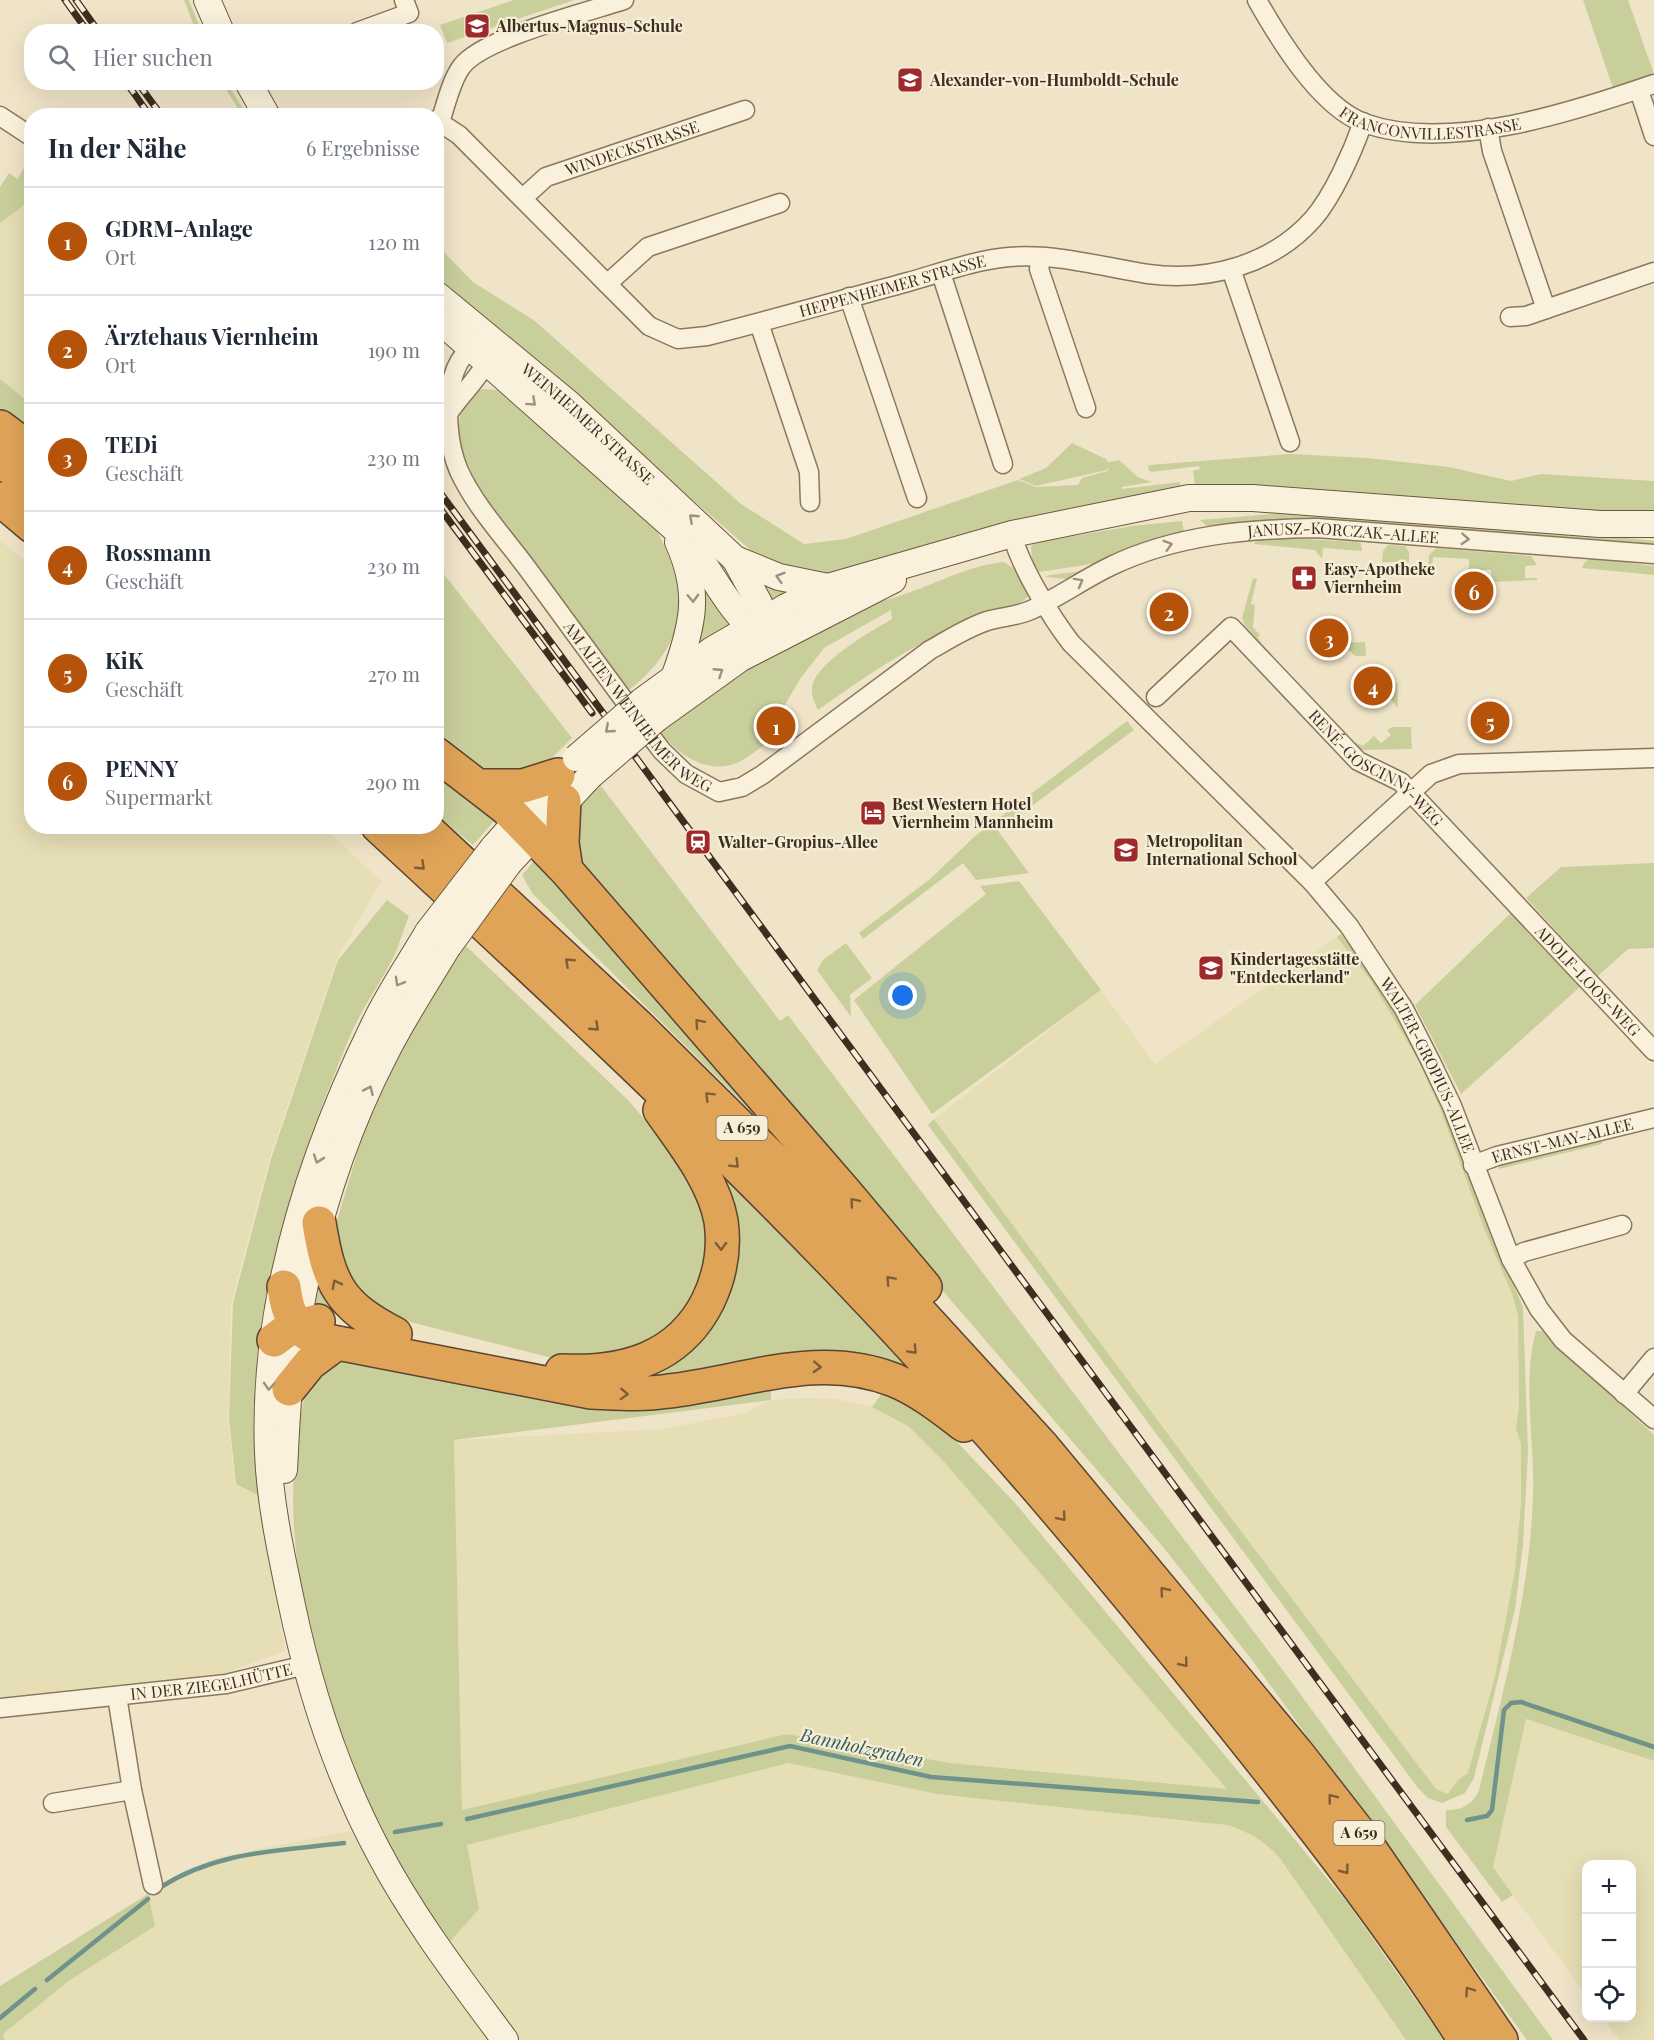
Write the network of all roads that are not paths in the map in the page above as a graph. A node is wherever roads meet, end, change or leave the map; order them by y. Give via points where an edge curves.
1 (207, 0) edge
2 (404, 0) edge
3 (624, 0) edge
4 (1257, 0) edge
5 (218, 24) edge
6 (379, 24) edge
7 (1646, 87) edge
8 (252, 90) edge
9 (263, 108) edge
10 (443, 108) edge
11 (745, 110) dead end
12 (0, 116) edge
13 (1363, 122) junction
14 (444, 125) edge
15 (1488, 128) junction
16 (24, 132) edge
17 (1654, 136) edge
18 (523, 198) junction
19 (780, 203) dead end
20 (1041, 258) junction
21 (1231, 269) junction
22 (1654, 272) edge
23 (942, 273) junction
24 (606, 284) junction
25 (849, 297) junction
26 (444, 303) edge
27 (1546, 309) junction
28 (1510, 317) dead end
29 (444, 322) edge
30 (759, 323) junction
31 (484, 350) junction
32 (1086, 408) dead end
33 (0, 427) edge
34 (1290, 442) dead end
35 (24, 445) edge
36 (0, 459) edge
37 (1003, 464) dead end
38 (24, 479) edge
39 (917, 498) dead end
40 (0, 499) edge
41 (810, 502) dead end
42 (24, 518) edge
43 (669, 523) junction
44 (1600, 524) junction
45 (1654, 524) edge
46 (1654, 533) edge
47 (1012, 534) junction
48 (962, 548) junction
49 (1654, 554) edge
50 (735, 559) junction
51 (828, 587) junction
52 (1046, 602) junction
53 (761, 629) junction
54 (675, 675) junction
55 (1156, 698) dead end
56 (649, 710) junction
57 (1654, 758) edge
58 (444, 760) edge
59 (572, 777) junction
60 (480, 786) junction
61 (1410, 792) junction
62 (525, 827) junction
63 (387, 834) edge
64 (432, 834) edge
65 (566, 870) junction
66 (1312, 882) junction
67 (1520, 909) joint
68 (437, 940) junction
69 (618, 1049) junction
70 (1654, 1052) edge
71 (1654, 1118) edge
72 (1473, 1165) junction
73 (319, 1223) junction
74 (1622, 1225) dead end
75 (1511, 1259) junction
76 (284, 1287) joint
77 (285, 1333) junction
78 (395, 1334) junction
79 (338, 1343) junction
80 (1654, 1358) edge
81 (289, 1389) junction
82 (1624, 1394) junction
83 (1654, 1419) edge
84 (1034, 1460) junction
85 (282, 1551) junction
86 (306, 1665) junction
87 (117, 1696) junction
88 (0, 1708) edge
89 (132, 1790) junction
90 (53, 1803) dead end
91 (153, 1885) dead end
92 (505, 2040) edge
93 (1465, 2040) edge
94 (1502, 2040) edge

1 - 5 main road
2 - 6 street via 409,13
3 - 10 street via 496,43 470,56 460,68
4 - 13 street, FRANCONVILLESTRASSE via 1287,49 1322,91 1338,107
7 - 15 street, FRANCONVILLESTRASSE via 1567,113
7 - 17 street
8 - 9 main road
11 - 18 street, WINDECKSTRASSE via 546,177
12 - 16 street
13 - 15 street, FRANCONVILLESTRASSE via 1427,132
13 - 21 street, HEPPENHEIMER STRASSE via 1314,218 1290,240
14 - 18 street, HEPPENHEIMER STRASSE
15 - 27 street via 1492,151
18 - 24 street, HEPPENHEIMER STRASSE
19 - 24 street via 648,247
20 - 21 street, HEPPENHEIMER STRASSE via 1169,276 1205,275
20 - 23 street, HEPPENHEIMER STRASSE via 1009,257
20 - 32 street via 1040,269
21 - 34 street
22 - 27 street
23 - 25 street, HEPPENHEIMER STRASSE
23 - 37 street
24 - 30 street, HEPPENHEIMER STRASSE via 649,327 678,339
25 - 30 street, HEPPENHEIMER STRASSE
25 - 39 street
26 - 31 main road, WEINHEIMER STRASSE
27 - 28 street
29 - 31 main road, WEINHEIMER STRASSE
30 - 41 street via 809,472
31 -> 43 main road, WEINHEIMER STRASSE
50 -> 31 main road, WEINHEIMER STRASSE via 568,403
31 - 52 street, AM ALTEN WEINHEIMER WEG via 448,414 454,458 468,487 662,751 686,774 719,792 742,787 762,776 948,639 984,622 1027,612
33 - 35 highway
36 - 38 highway
40 - 42 highway
43 - 53 main road, WEINHEIMER STRASSE via 699,555 737,614
43 -> 54 main road, WEINHEIMER STRASSE via 687,560 693,592 689,637
44 - 45 main road
44 - 46 main road
44 - 47 main road via 1253,498 1189,498
47 - 48 main road
47 - 52 street, WALTER-GROPIUS-ALLEE via 1023,565
48 - 51 main road
48 - 53 main road via 873,589
52 -> 49 street, JANUSZ-KORCZAK-ALLEE via 1104,569 1146,552 1195,537 1264,529 1317,528
51 -> 50 main road, WEINHEIMER STRASSE via 780,577
50 - 53 main road, WEINHEIMER STRASSE via 753,588
51 - 53 main road
52 - 66 street, WALTER-GROPIUS-ALLEE via 1071,643
53 - 54 main road
56 -> 53 main road via 710,678
54 - 56 main road
55 - 61 street, RENÉ-GOSCINNY-WEG via 1232,627 1358,761 1401,782
56 - 59 main road, bridge
57 - 61 street via 1459,764 1431,774
58 - 60 highway
59 - 60 highway via 523,786
59 - 62 main road
59 - 65 highway via 562,843
60 - 62 highway
61 - 66 street
61 - 67 street, RENÉ-GOSCINNY-WEG
62 - 65 highway
62 - 68 main road, bridge
63 -> 69 highway, A 659
84 -> 64 highway, A 659 via 880,1269 638,1026
84 -> 65 highway via 1012,1396 968,1340
66 - 72 street, WALTER-GROPIUS-ALLEE via 1349,926 1404,1009 1452,1106
67 - 70 street, ADOLF-LOOS-WEG
73 -> 68 main road via 350,1134
68 -> 76 main road via 375,1022 342,1095 316,1162
69 -> 78 highway via 693,1159 712,1193 721,1220 722,1254 717,1283 701,1314 683,1337 660,1353 632,1365 591,1373 549,1370
69 -> 84 highway, A 659
71 - 72 street, ERNST-MAY-ALLEE
72 - 75 street, WALTER-GROPIUS-ALLEE
73 - 77 main road
78 -> 73 highway via 358,1312 342,1294 327,1265
74 - 75 street
75 - 82 street, WALTER-GROPIUS-ALLEE via 1539,1309 1563,1340
76 - 77 highway via 288,1310
77 - 78 highway via 326,1321
77 - 79 highway
77 - 81 main road
77 -> 85 main road via 268,1450
79 - 81 highway via 310,1363
79 -> 84 highway via 580,1390 630,1394 670,1391 807,1366 854,1369 895,1381
80 - 82 street
81 - 85 main road
82 - 83 street, WALTER-GROPIUS-ALLEE
84 -> 93 highway, A 659 via 1134,1601 1378,1913
94 -> 84 highway, A 659 via 1357,1830 1260,1708
85 - 86 main road
86 - 87 street, IN DER ZIEGELHÜTTE via 226,1684
86 - 92 main road via 336,1758 378,1851 421,1924
87 - 88 street, IN DER ZIEGELHÜTTE
87 - 89 street, IN DER ZIEGELHÜTTE
89 - 90 street
89 - 91 street, IN DER ZIEGELHÜTTE

